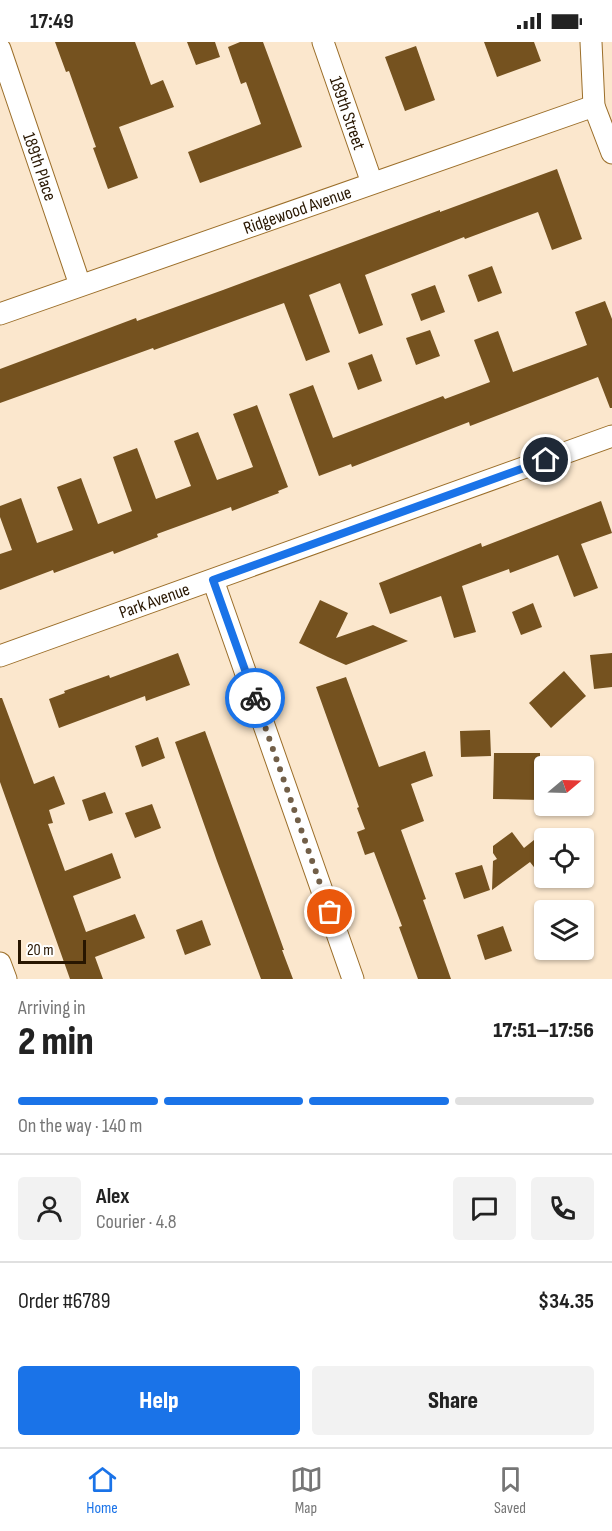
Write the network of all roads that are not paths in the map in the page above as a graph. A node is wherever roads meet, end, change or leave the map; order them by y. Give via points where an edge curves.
1 (323, 42) edge
2 (591, 42) edge
3 (0, 49) edge
4 (594, 106) junction
5 (612, 153) edge
6 (372, 183) junction
7 (80, 285) junction
8 (0, 314) edge
9 (612, 436) edge
10 (213, 580) junction
11 (0, 656) edge
12 (0, 963) edge
13 (6, 979) edge
14 (353, 979) edge

1 - 6 street, 189th Street
2 - 4 street
3 - 7 street, 189th Place
4 - 5 street
4 - 6 street, Ridgewood Avenue
6 - 7 street, Ridgewood Avenue
7 - 8 street, Ridgewood Avenue
9 - 10 street, Park Avenue
10 - 11 street, Park Avenue
10 - 14 street
12 - 13 street

